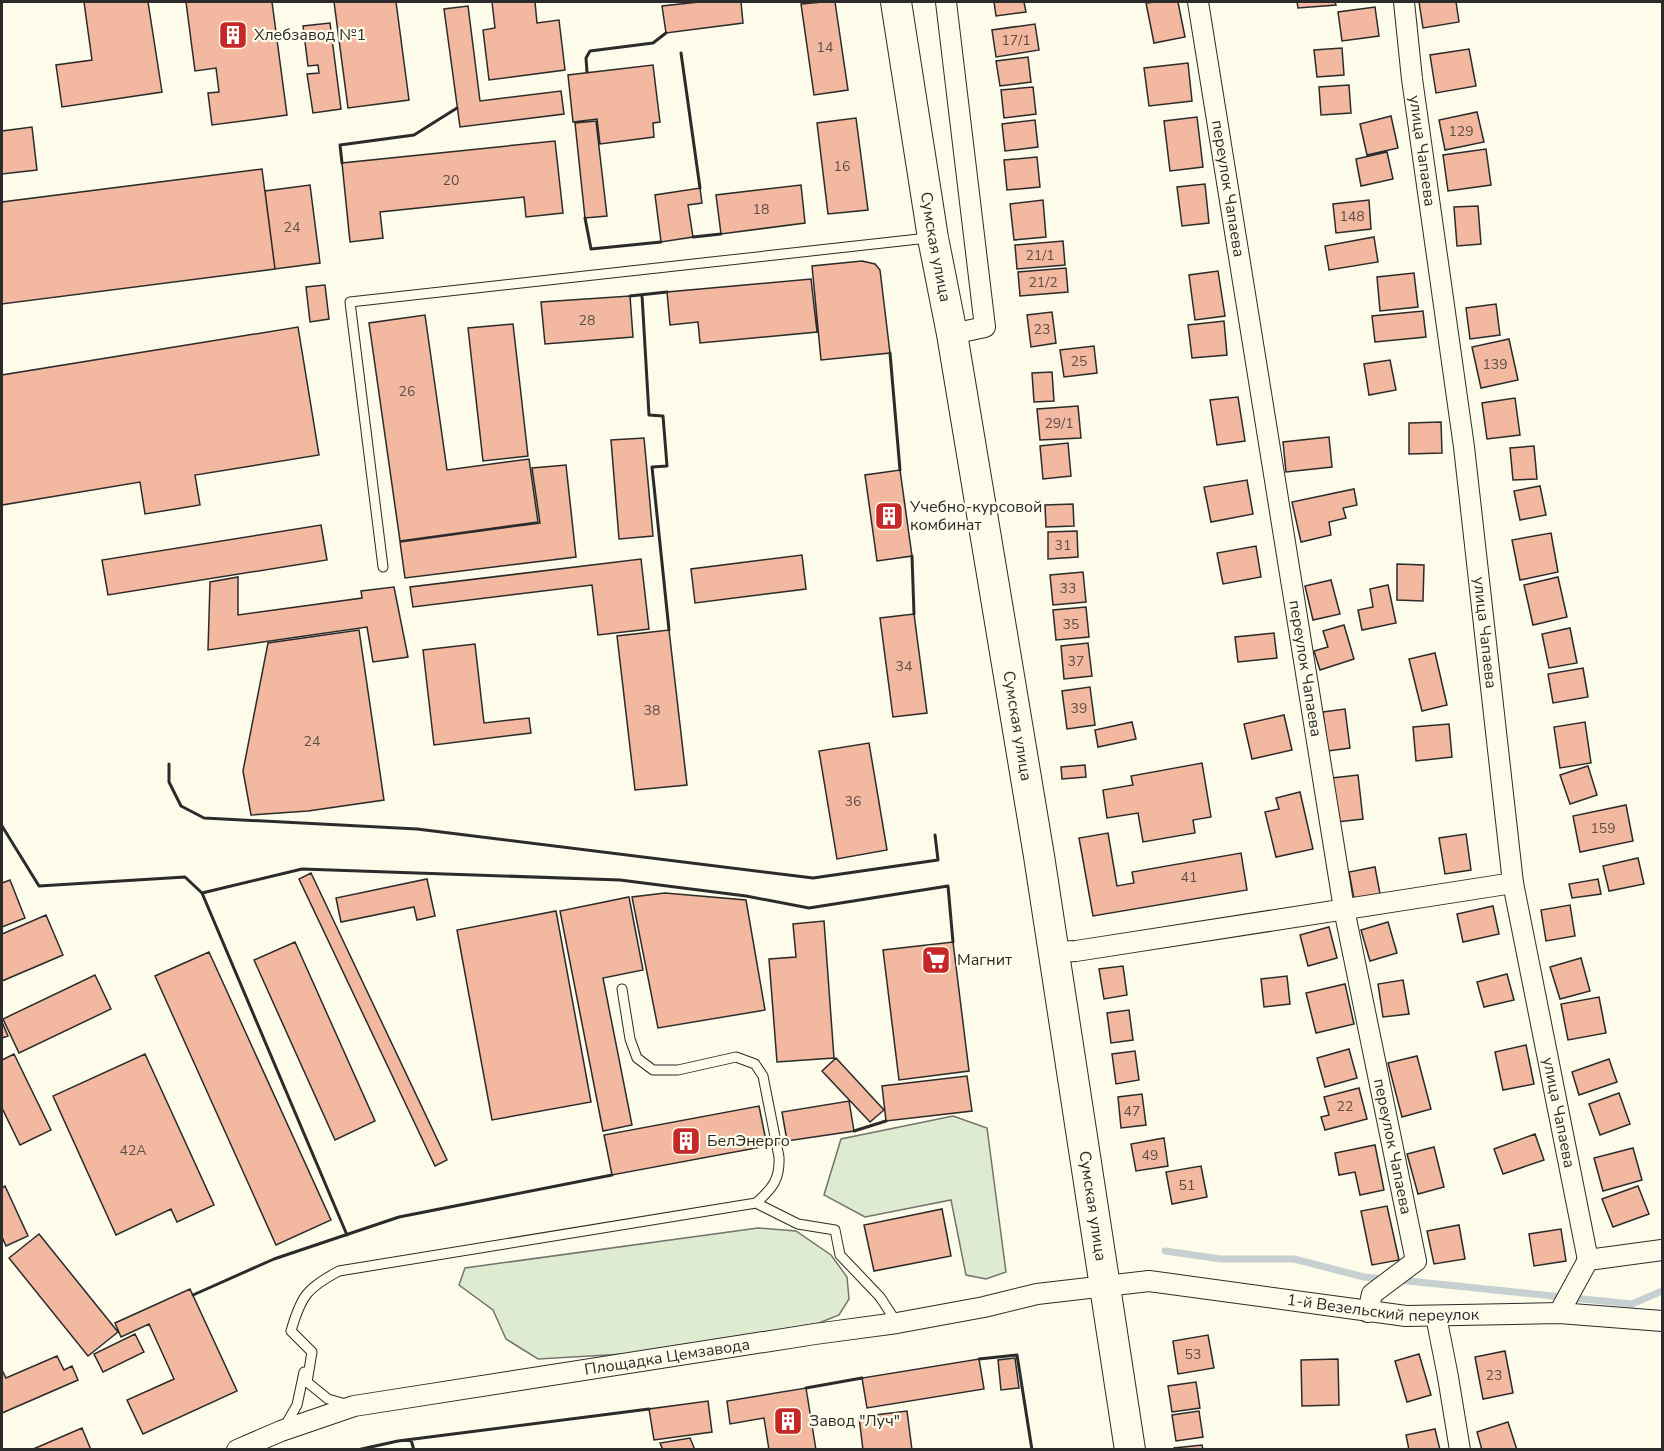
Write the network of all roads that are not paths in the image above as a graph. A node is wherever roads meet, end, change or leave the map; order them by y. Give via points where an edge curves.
1 (896, 2) edge
2 (945, 2) edge
3 (1198, 2) edge
4 (1404, 2) edge
5 (933, 238) junction
6 (952, 334) junction
7 (383, 567) dead end
8 (1513, 883) junction
9 (1344, 909) junction
10 (1053, 952) junction
11 (622, 989) dead end
12 (756, 1203) junction
13 (1662, 1250) edge
14 (1588, 1260) junction
15 (1104, 1286) junction
16 (1368, 1312) junction
17 (1559, 1313) junction
18 (1436, 1316) junction
19 (1662, 1321) edge
20 (897, 1323) junction
21 (312, 1352) junction
22 (354, 1406) junction
23 (281, 1431) junction
24 (237, 1449) edge
25 (1130, 1449) edge
26 (1461, 1449) edge

1 - 5 main road, Сумская улица
2 - 6 street via 985,327
3 - 9 street, переулок Чапаева
4 - 8 street, улица Чапаева via 1464,447
5 - 6 main road, Сумская улица
5 - 7 lane via 350,302
6 - 10 main road, Сумская улица
8 - 9 street
8 - 14 street, улица Чапаева
9 - 10 street
9 - 16 street, переулок Чапаева via 1416,1261 1372,1294
10 - 15 main road, Сумская улица
11 - 12 lane via 637,1058 653,1070 678,1071 736,1057 755,1064 763,1076 780,1170 771,1190
12 - 20 lane via 798,1224 835,1230 840,1255 880,1297
12 - 21 lane via 339,1271 315,1284 298,1305 291,1331
13 - 14 street
14 - 17 street
15 - 16 street, 1-й Везельский переулок via 1149,1281
15 - 20 street, Площадка Цемзавода via 1037,1294
15 - 25 main road, Сумская улица
16 - 18 street, 1-й Везельский переулок
17 - 18 street, 1-й Везельский переулок
17 - 19 street, 1-й Везельский переулок
18 - 26 street
20 - 22 street, Площадка Цемзавода
21 - 22 lane via 307,1382 328,1399
21 - 23 lane via 297,1405
22 - 23 street, Площадка Цемзавода
23 - 24 street, Площадка Цемзавода

